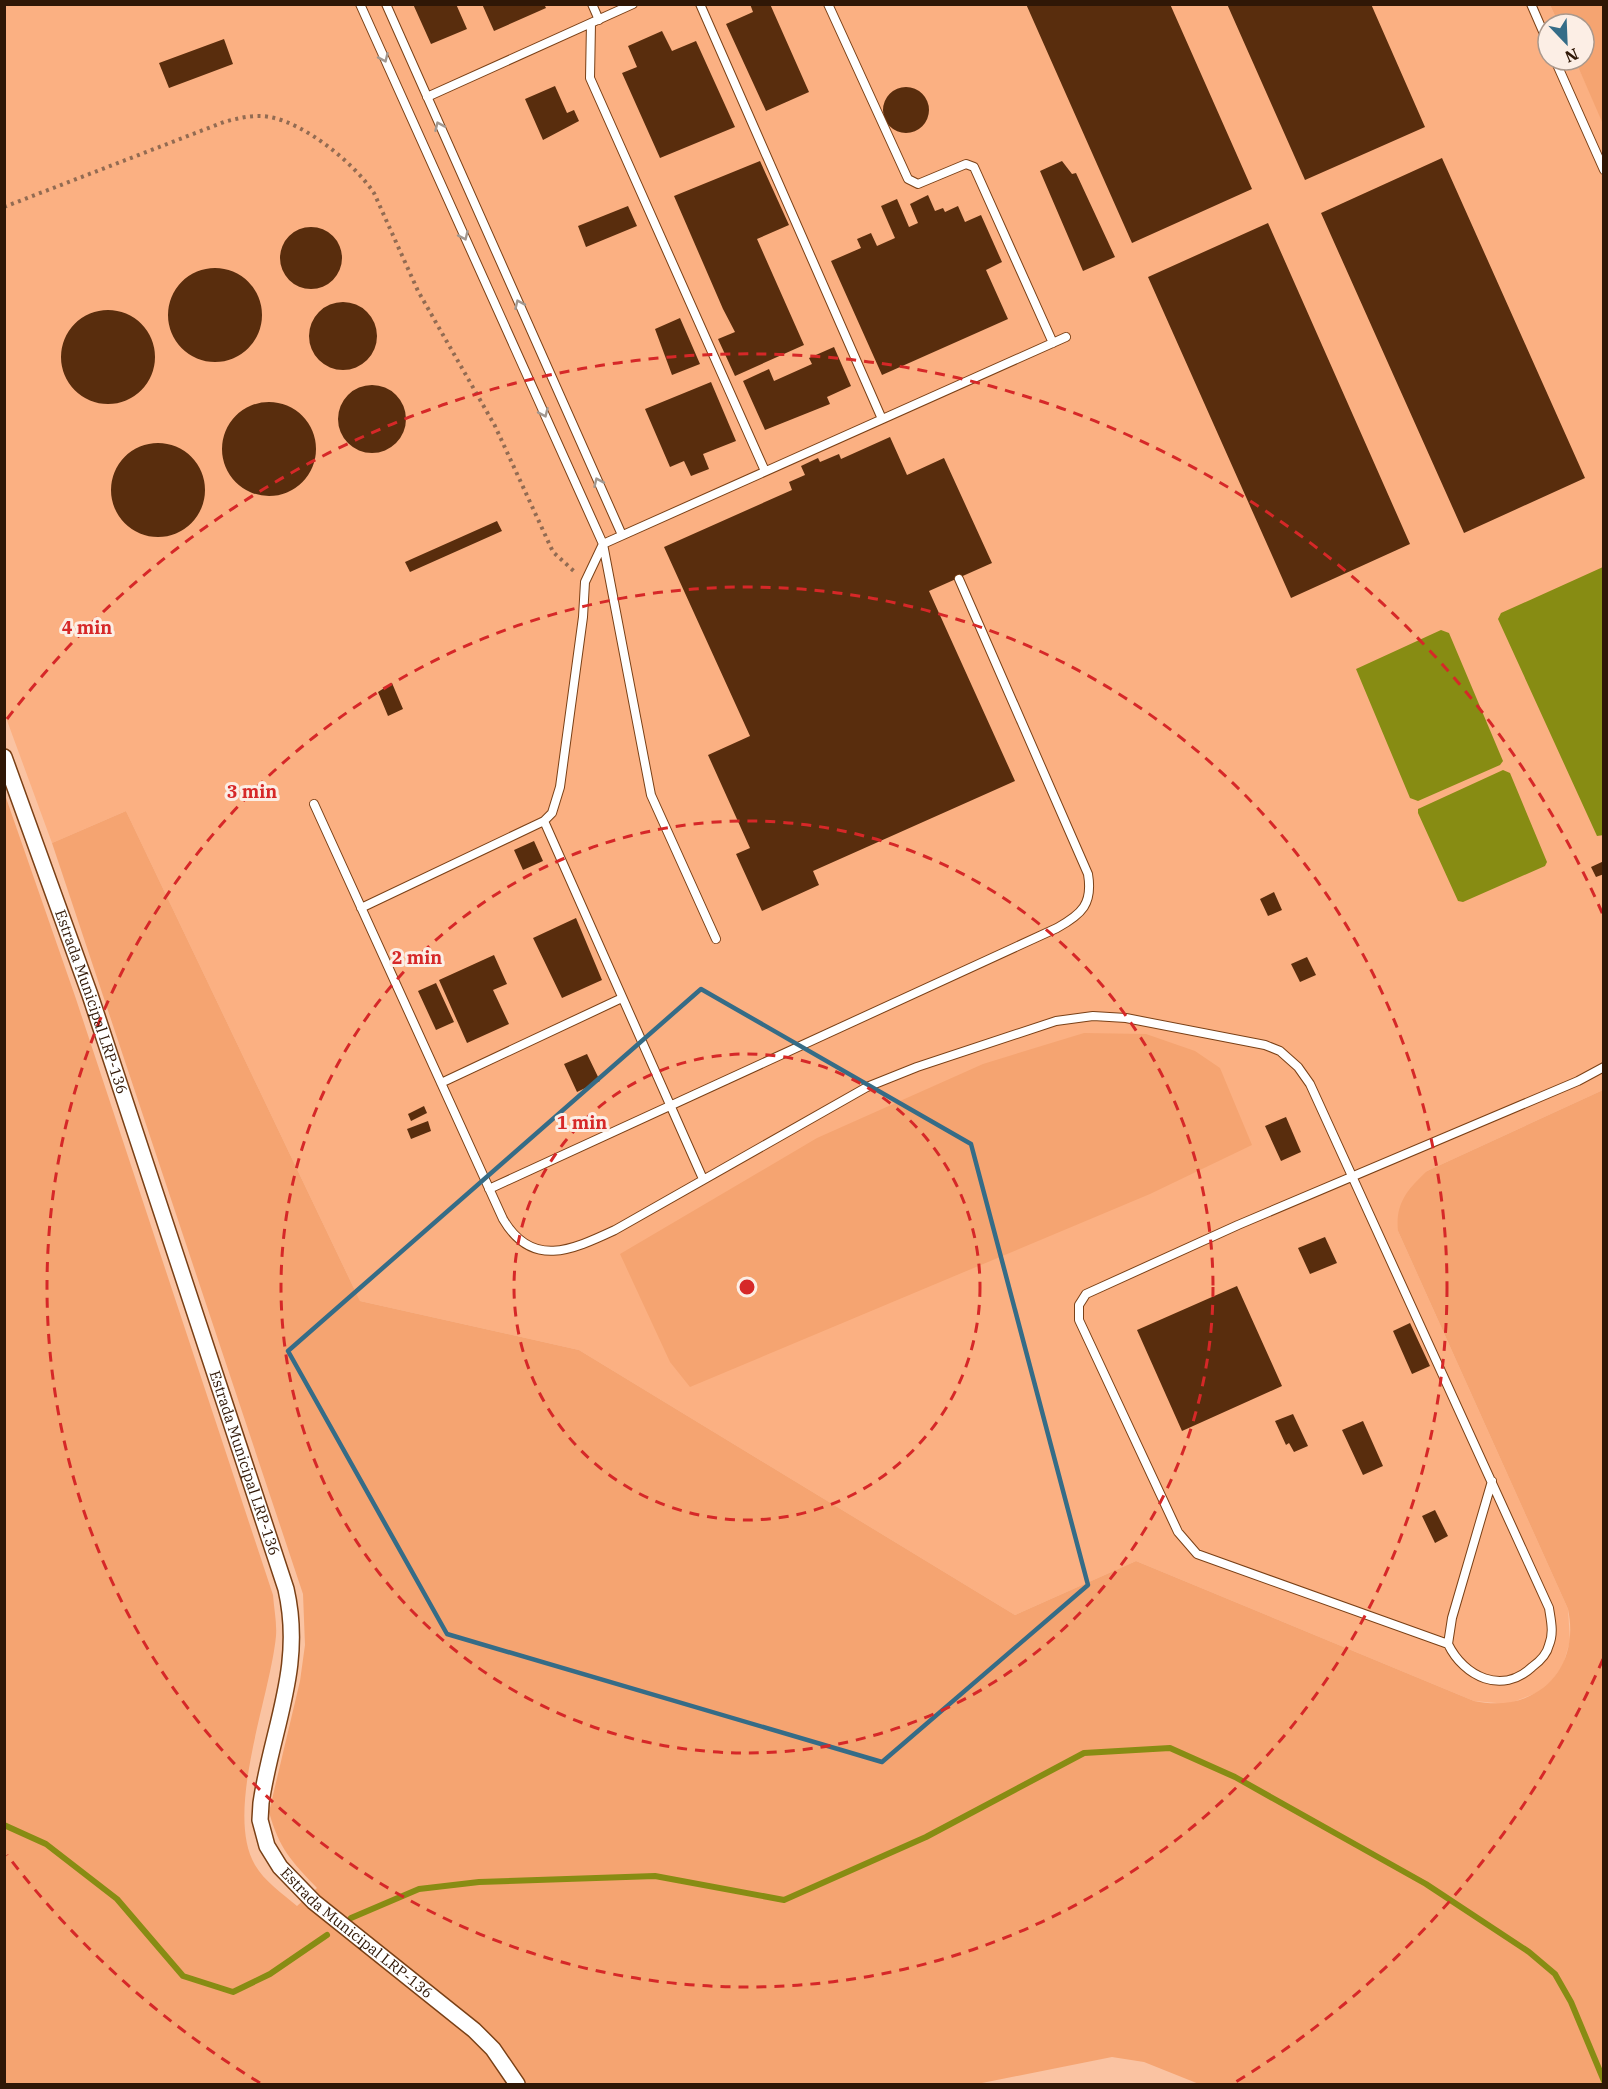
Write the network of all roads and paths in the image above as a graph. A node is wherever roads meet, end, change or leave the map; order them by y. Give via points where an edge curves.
1 (360, 4) edge
2 (386, 4) edge
3 (592, 4) edge
4 (633, 4) edge
5 (700, 4) edge
6 (828, 4) edge
7 (595, 21) junction
8 (1560, 72) edge
9 (427, 97) junction
10 (1604, 170) edge
11 (4, 207) edge
12 (1066, 337) dead end
13 (1053, 343) junction
14 (882, 419) junction
15 (765, 471) junction
16 (622, 535) junction
17 (603, 544) junction
18 (959, 579) dead end
19 (585, 582) junction
20 (4, 757) edge
21 (314, 804) dead end
22 (544, 821) junction
23 (361, 908) junction
24 (716, 939) dead end
25 (622, 998) junction
26 (1604, 1067) edge
27 (441, 1083) junction
28 (670, 1106) junction
29 (1350, 1176) junction
30 (703, 1179) junction
31 (489, 1189) junction
32 (1492, 1481) junction
33 (1448, 1644) junction
34 (517, 2085) edge

1 -> 17 lane
2 - 9 lane
3 - 7 lane
4 - 7 lane
5 - 14 lane
6 - 13 lane via 908,179 918,184 966,164 974,167
7 - 9 lane
7 - 15 lane via 590,78
8 - 10 lane
16 -> 9 lane
11 - 19 path via 224,122 250,116 271,117 292,125 347,162 374,193 418,291 495,426 553,552
12 - 13 lane
13 - 14 lane
14 - 15 lane
15 - 16 lane
16 - 17 lane
17 - 19 lane
17 - 24 lane via 651,795
18 - 28 lane via 1088,874 1087,902 1057,928
19 - 22 lane via 560,787 552,813
20 - 34 street, Estrada Municipal LRP-136 via 90,995 286,1589 293,1645 290,1678 261,1803 260,1820 267,1846 280,1867 314,1902 474,2030 493,2049
21 - 23 lane
22 - 23 lane
22 - 25 lane
23 - 27 lane
25 - 27 lane
25 - 28 lane
26 - 29 lane
27 - 31 lane
28 - 30 lane
28 - 31 lane
29 - 30 lane via 1310,1084 1280,1051 1149,1022 1093,1016 1056,1021 887,1078
29 - 32 lane
29 - 33 lane via 1086,1294 1079,1305 1079,1320 1178,1532 1197,1554
30 - 31 lane via 597,1238 563,1250 541,1251 515,1238
32 - 33 lane
32 - 33 lane via 1549,1608 1553,1628 1549,1647 1526,1673 1495,1681 1472,1673

